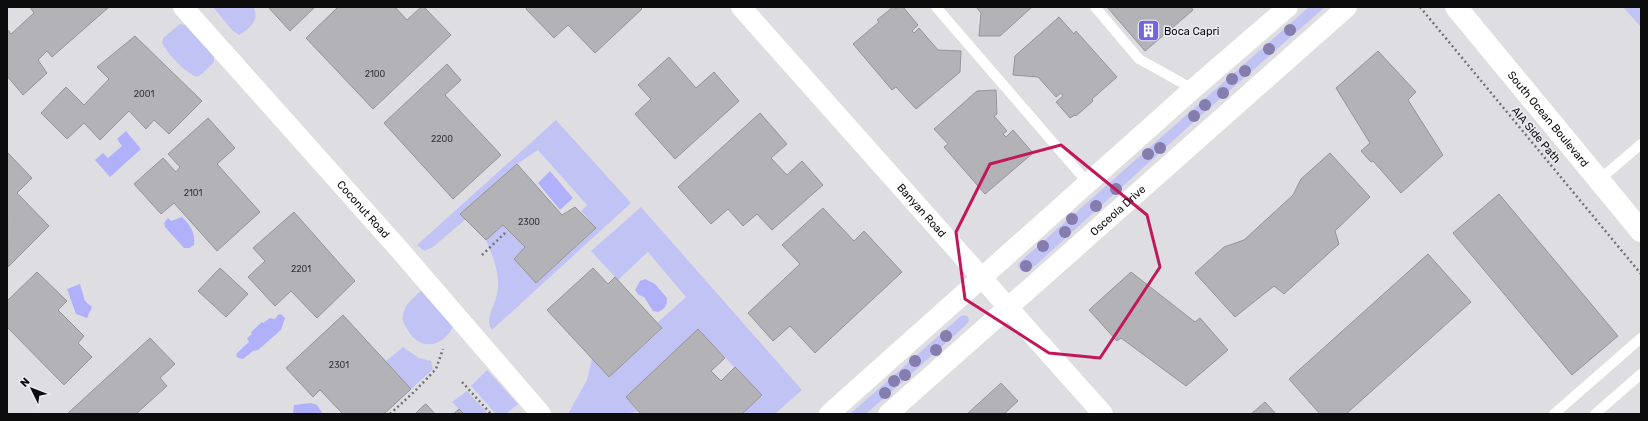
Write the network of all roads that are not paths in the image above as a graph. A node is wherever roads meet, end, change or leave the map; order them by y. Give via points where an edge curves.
1 (183, 7) edge
2 (741, 7) edge
3 (936, 7) edge
4 (1095, 7) edge
5 (1288, 7) edge
6 (1347, 7) edge
7 (1456, 7) edge
8 (1193, 89) junction
9 (1641, 144) edge
10 (1599, 180) junction
11 (1088, 183) junction
12 (1641, 231) edge
13 (982, 278) junction
14 (1008, 308) junction
15 (1641, 338) edge
16 (1641, 374) edge
17 (540, 414) edge
18 (829, 414) edge
19 (888, 414) edge
20 (1103, 414) edge
21 (1554, 414) edge
22 (1596, 414) edge

1 - 17 street, Coconut Road via 398,248
2 - 13 street, Banyan Road
3 - 11 lane
4 - 8 lane via 1139,59
5 - 8 street
6 - 14 street, Osceola Drive
7 - 10 main road, South Ocean Boulevard
8 - 11 street
9 - 10 lane
10 - 12 main road, South Ocean Boulevard
11 - 13 street
13 - 14 street, Banyan Road
13 - 18 street
14 - 19 street, Osceola Drive
14 - 20 street, Banyan Road
15 - 21 lane
16 - 22 lane

